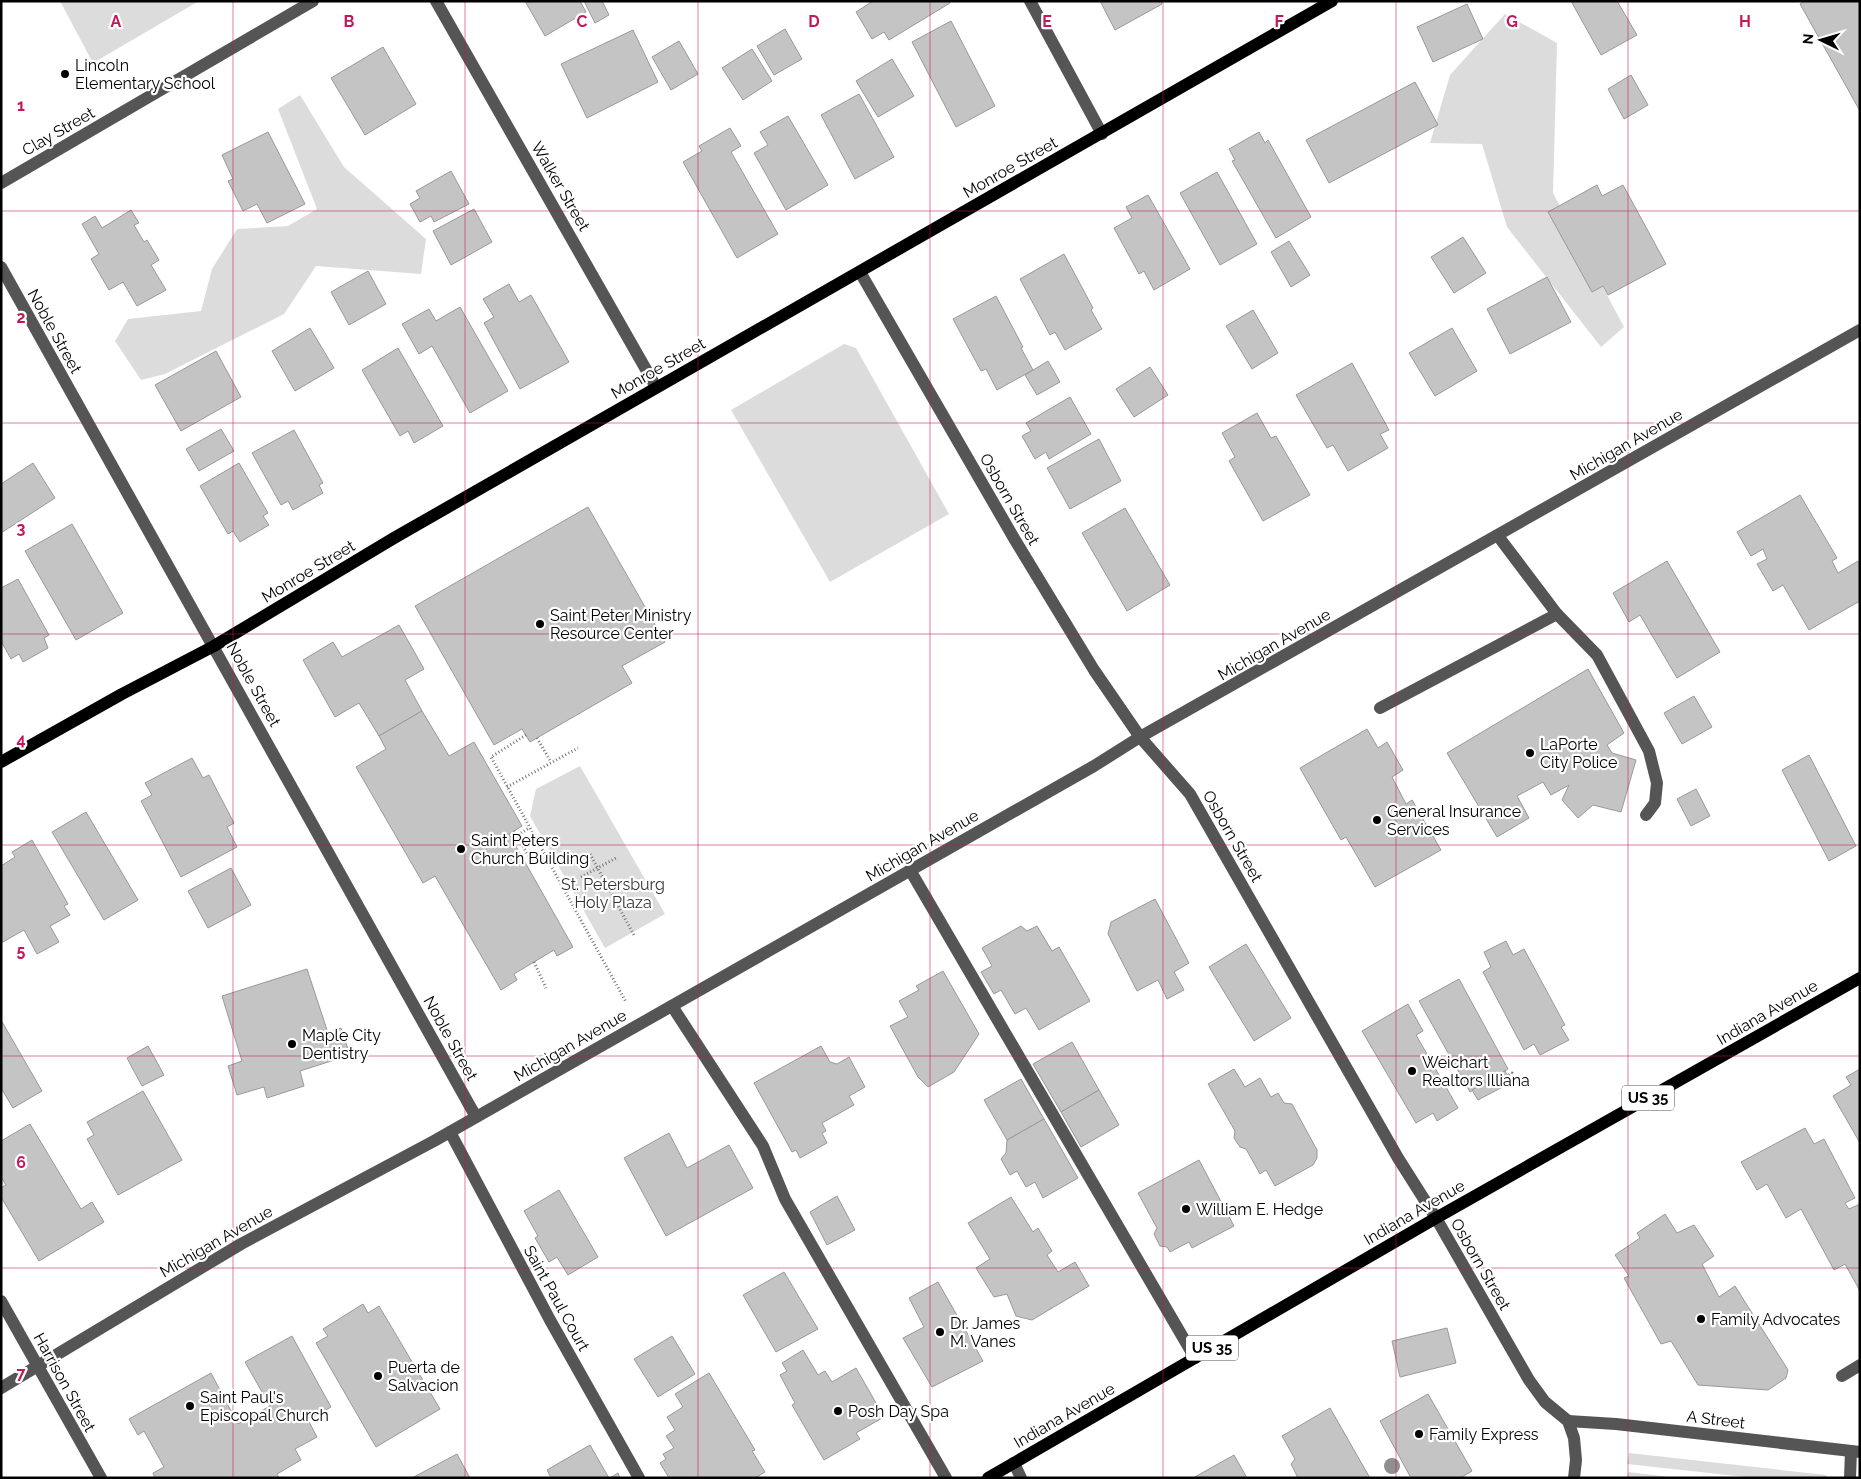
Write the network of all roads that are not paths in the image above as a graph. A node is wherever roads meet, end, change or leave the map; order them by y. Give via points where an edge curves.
1 (313, 1) edge
2 (436, 1) edge
3 (1030, 1) edge
4 (1332, 1) edge
5 (1102, 134) junction
6 (1, 183) edge
7 (1, 267) edge
8 (860, 272) junction
9 (1860, 330) edge
10 (656, 387) junction
11 (1498, 536) junction
12 (1557, 614) junction
13 (214, 646) junction
14 (1380, 708) dead end
15 (1140, 737) junction
16 (1, 762) edge
17 (1646, 816) dead end
18 (910, 870) junction
19 (1860, 978) edge
20 (672, 1006) junction
21 (476, 1117) junction
22 (450, 1132) junction
23 (1436, 1218) junction
24 (1, 1301) edge
25 (1195, 1358) junction
26 (1860, 1365) edge
27 (39, 1367) junction
28 (1842, 1376) dead end
29 (1, 1388) edge
30 (1568, 1421) junction
31 (1856, 1452) edge
32 (1014, 1463) junction
33 (101, 1478) edge
34 (639, 1478) edge
35 (946, 1478) edge
36 (988, 1478) edge
37 (1021, 1478) edge
38 (1574, 1478) edge
39 (1850, 1478) edge

1 - 6 street, Clay Street
2 - 10 street, Walker Street
3 - 5 street
4 - 5 main road, Monroe Street
5 - 8 main road, Monroe Street
7 - 13 street, Noble Street
8 - 10 main road, Monroe Street
8 - 15 street, Osborn Street via 1015,540 1094,670
9 - 11 street, Michigan Avenue
10 - 13 main road, Monroe Street
11 - 12 street
11 - 15 street, Michigan Avenue
12 - 14 street
12 - 17 street via 1597,655 1649,751 1656,783 1655,803
13 - 16 main road, Monroe Street
13 - 21 street, Noble Street
15 - 18 street, Michigan Avenue
15 - 23 street, Osborn Street via 1190,794 1398,1158
18 - 20 street, Michigan Avenue
18 - 25 street
19 - 23 main road, Indiana Avenue / US 35
20 - 21 street, Michigan Avenue
20 - 35 street via 763,1146 785,1199
21 - 22 street, Michigan Avenue
22 - 27 street, Michigan Avenue via 241,1244
22 - 34 street, Saint Paul Court
23 - 25 main road, Indiana Avenue / US 35
23 - 30 street, Osborn Street via 1529,1380 1546,1402
24 - 27 street, Harrison Street
25 - 32 main road, Indiana Avenue / US 35
26 - 28 street
27 - 29 street, Michigan Avenue
27 - 33 street, Harrison Street
30 - 31 street, A Street
30 - 38 street via 1574,1438
31 - 39 street
32 - 36 main road, Indiana Avenue / US 35
32 - 37 street

